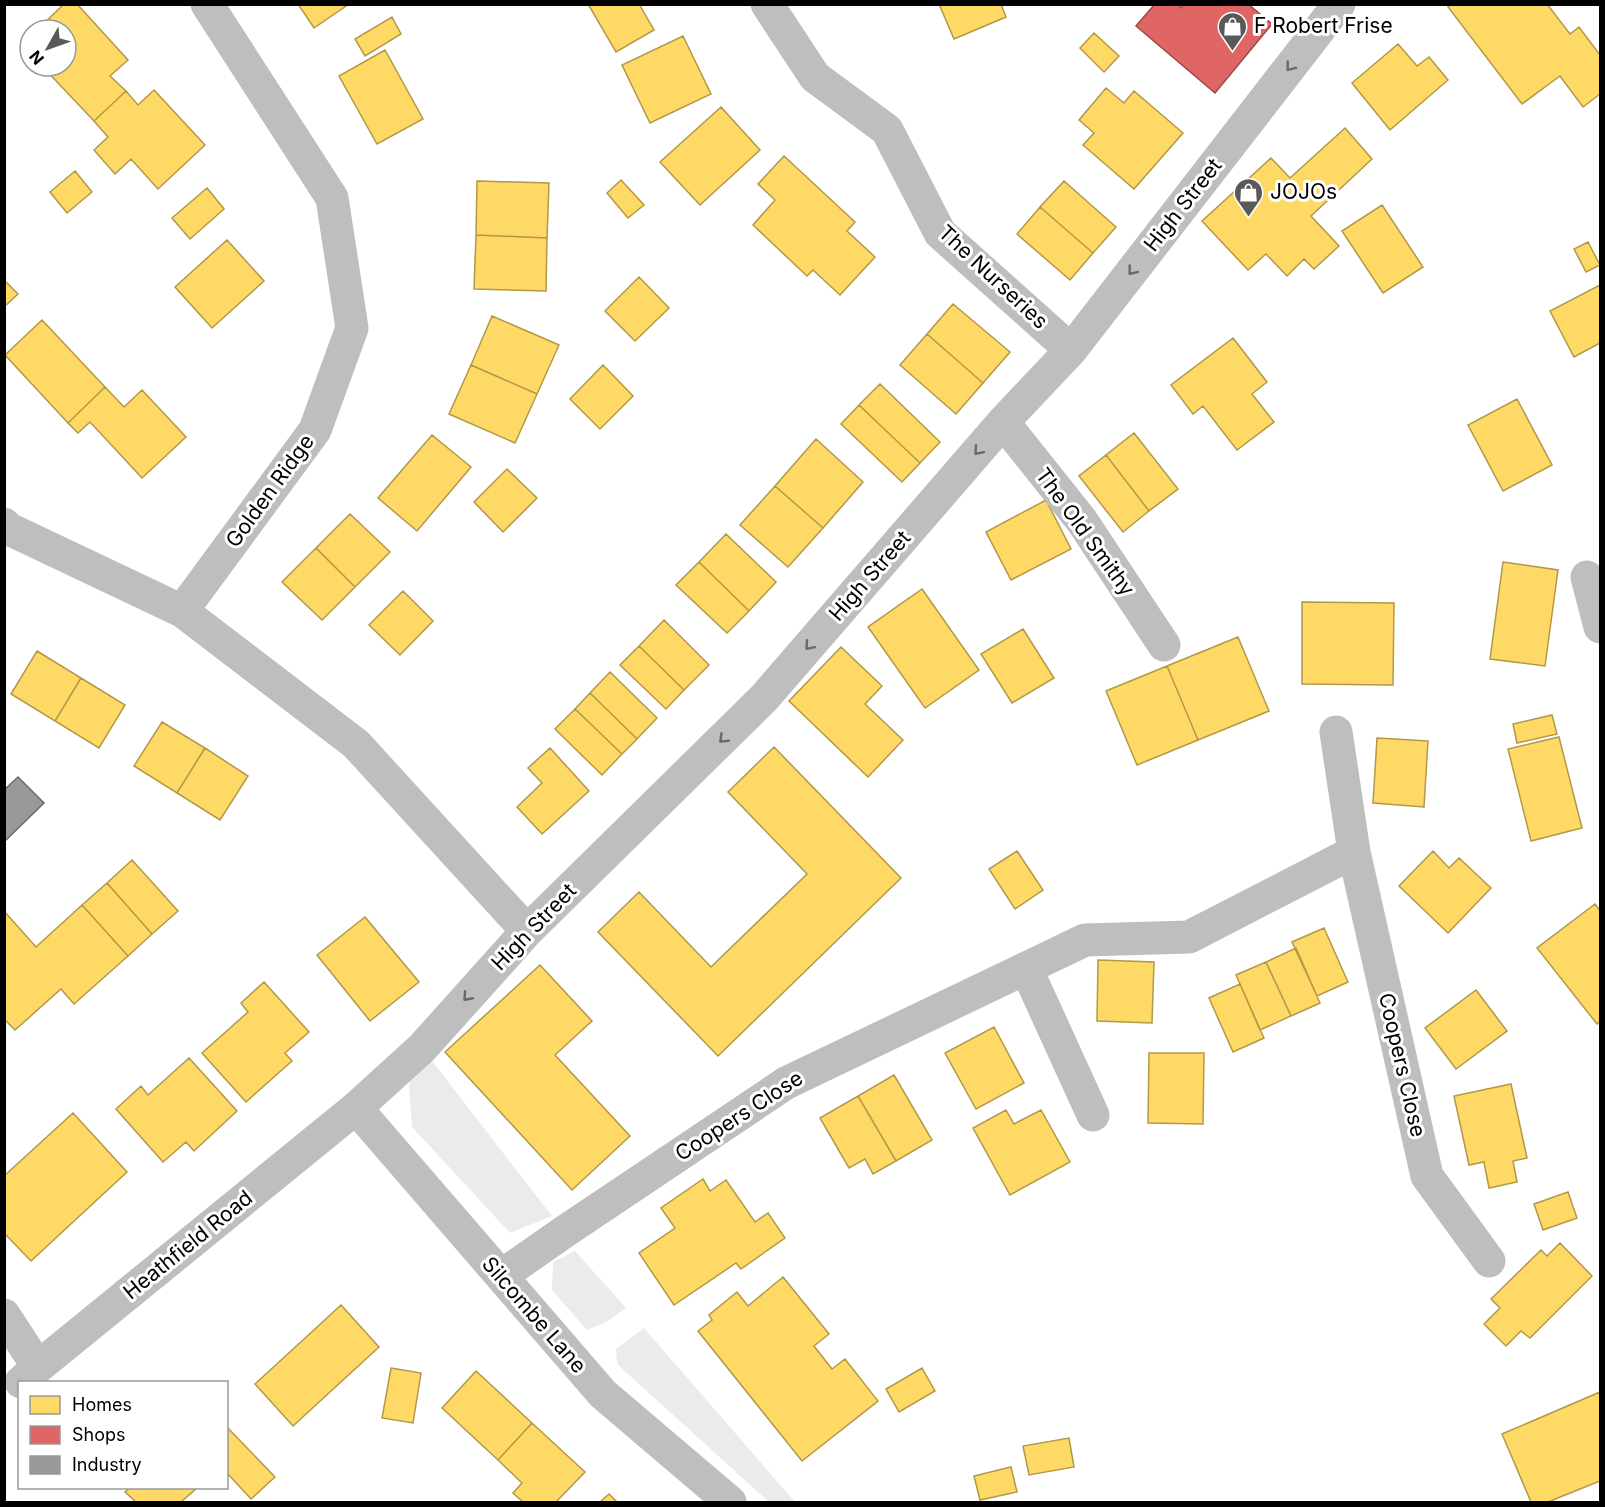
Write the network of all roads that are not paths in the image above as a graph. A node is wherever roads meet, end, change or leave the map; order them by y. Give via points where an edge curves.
1 (207, 4) edge
2 (767, 4) edge
3 (1339, 4) edge
4 (1071, 350) junction
5 (1002, 422) junction
6 (4, 524) edge
7 (1587, 577) dead end
8 (182, 611) junction
9 (1600, 627) edge
10 (1164, 645) dead end
11 (1336, 732) dead end
12 (1354, 852) junction
13 (526, 931) junction
14 (1026, 968) junction
15 (356, 1108) junction
16 (1093, 1116) dead end
17 (1489, 1261) dead end
18 (501, 1276) junction
19 (4, 1316) edge
20 (26, 1378) edge
21 (18, 1385) edge
22 (4, 1398) edge
23 (730, 1503) edge

1 - 8 street, Golden Ridge via 332,198 352,328 315,430
2 - 4 street, The Nurseries via 815,77 887,130 940,233
3 -> 4 street, High Street
4 - 5 street, High Street
5 - 10 street, The Old Smithy via 1082,521
5 -> 13 street, High Street via 764,699
6 - 8 street
7 - 9 street
8 - 13 street via 356,744
11 - 12 street, Coopers Close
12 - 14 street, Coopers Close via 1189,937 1085,940
12 - 17 street, Coopers Close via 1427,1176
13 -> 15 street, High Street via 422,1048
14 - 16 street
14 - 18 street, Coopers Close via 786,1083
15 - 18 street, Silcombe Lane
15 - 20 street, Heathfield Road
18 - 23 street, Silcombe Lane via 603,1394
19 - 20 street
21 - 22 street, Heathfield Road

